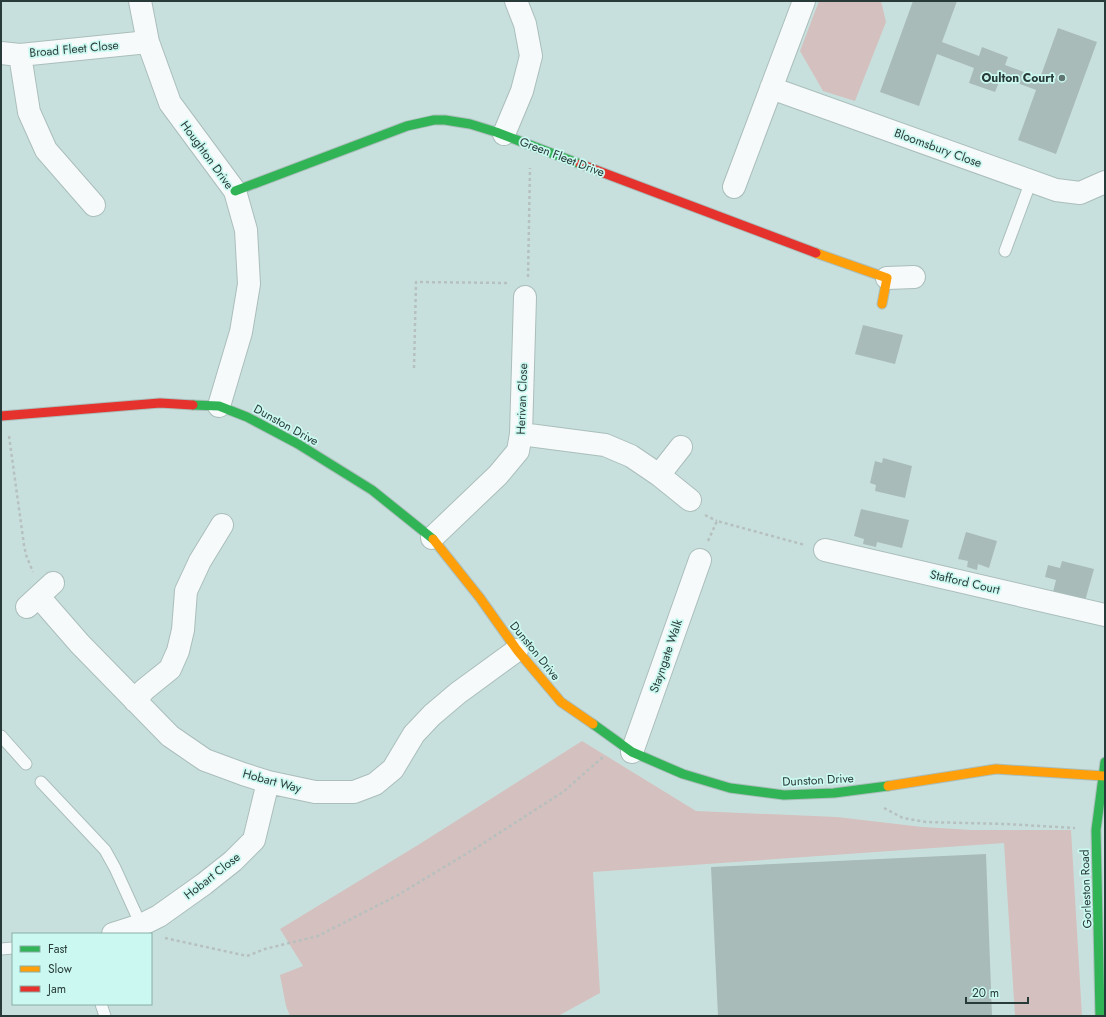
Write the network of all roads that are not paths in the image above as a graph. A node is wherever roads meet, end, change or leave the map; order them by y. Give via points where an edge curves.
1 (140, 1) edge
2 (516, 1) edge
3 (804, 1) edge
4 (148, 42) junction
5 (10, 54) edge
6 (771, 88) junction
7 (504, 134) junction
8 (1031, 181) junction
9 (1105, 182) edge
10 (734, 187) dead end
11 (235, 192) junction
12 (94, 205) dead end
13 (1005, 251) dead end
14 (914, 277) dead end
15 (887, 278) junction
16 (526, 290) road end
17 (882, 304) dead end
18 (219, 406) junction
19 (4, 416) edge
20 (521, 434) junction
21 (681, 447) dead end
22 (659, 475) junction
23 (690, 500) dead end
24 (222, 525) dead end
25 (432, 538) junction
26 (825, 550) road end
27 (700, 560) road end
28 (42, 594) road end
29 (1105, 615) edge
30 (517, 650) junction
31 (135, 701) junction
32 (1, 736) edge
33 (632, 752) junction
34 (1105, 762) edge
35 (26, 764) dead end
36 (1104, 776) edge
37 (40, 782) dead end
38 (268, 782) junction
39 (150, 931) junction
40 (125, 933) edge
41 (12, 948) edge
42 (1, 949) edge
43 (1102, 960) edge
44 (101, 1005) edge
45 (105, 1016) edge
46 (1100, 1016) edge

1 - 4 street, Houghton Drive
2 - 7 street via 525,24 531,56 522,91
3 - 6 street
4 - 5 street, Broad Fleet Close
4 - 11 street, Houghton Drive via 170,103
5 - 12 street via 29,112 46,150
6 - 8 street, Bloomsbury Close
6 - 10 street
7 - 11 street, Green Fleet Drive via 451,121 435,120 407,126
7 - 15 street, Green Fleet Drive
8 - 9 street, Bloomsbury Close via 1056,190 1080,193
8 - 13 lane
11 - 18 street, Houghton Drive via 246,230 249,284 241,332
14 - 15 street, Green Fleet Drive
15 - 17 street
16 - 20 street, Herivan Close
18 - 19 street, Dunston Drive via 160,403
18 - 25 street, Dunston Drive via 247,417 298,444 372,490
20 - 22 street via 605,445 631,456
20 - 25 street, Herivan Close via 518,451 498,475
21 - 22 street
22 - 23 street
24 - 31 street via 200,561 186,591 183,630 178,652 170,669 144,690
25 - 30 street, Dunston Drive
26 - 29 street, Stafford Court
27 - 33 street, Stayngate Walk
28 - 31 street, Hobart Way via 80,644
30 - 33 street, Dunston Drive via 560,702
30 - 38 street, Hobart Way via 432,714 414,734 393,769 375,784 354,792 315,792
31 - 38 street, Hobart Way via 170,736 205,760
32 - 35 lane
33 - 36 street, Dunston Drive via 683,774 724,786 784,794 834,793 996,769
34 - 36 street, Gorleston Road
36 - 43 street, Gorleston Road via 1096,830
37 - 39 lane via 105,850
38 - 39 street, Hobart Close via 254,840 233,861 159,916
39 - 40 street, Hobart Close
41 - 42 lane
43 - 46 street, Gorleston Road
44 - 45 lane

